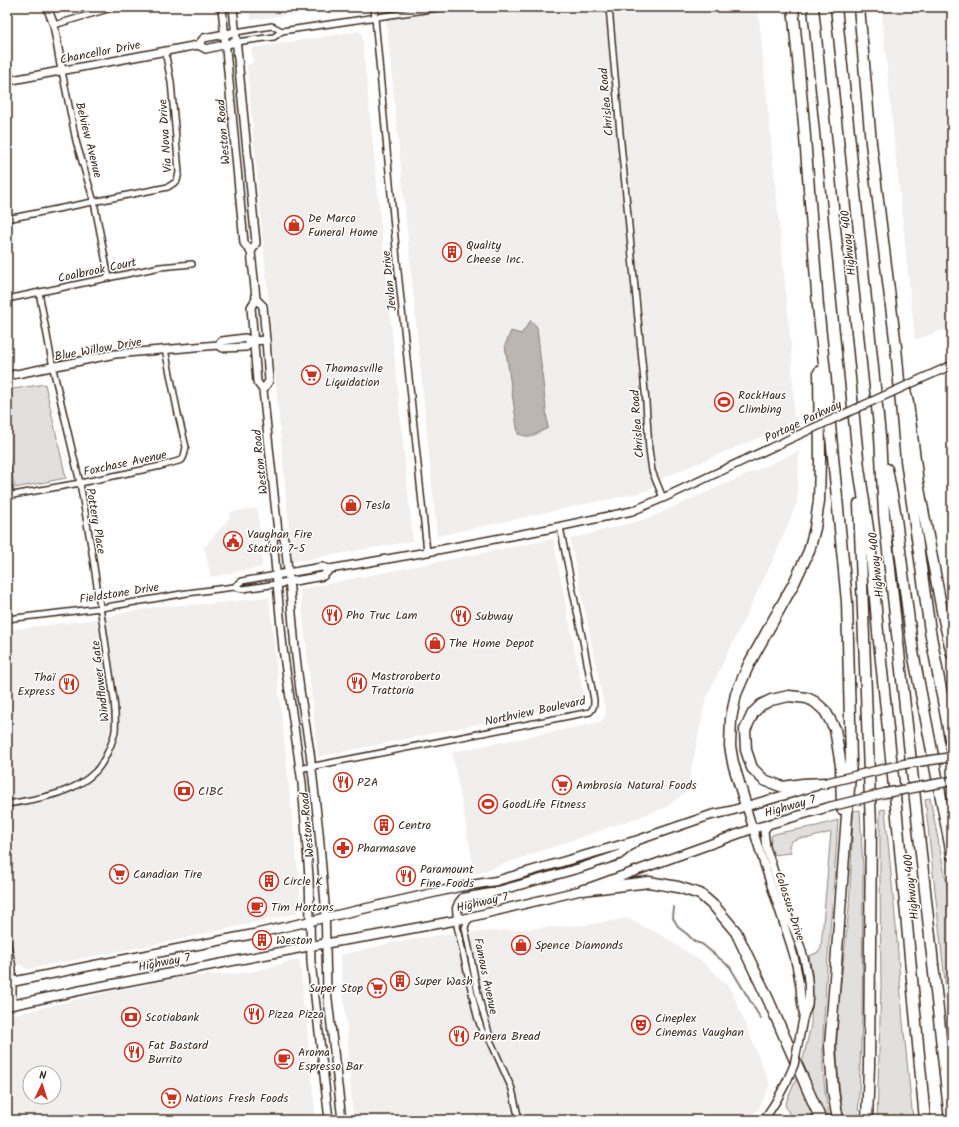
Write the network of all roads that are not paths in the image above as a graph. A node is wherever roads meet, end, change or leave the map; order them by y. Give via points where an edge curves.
1 (47, 7) edge
2 (115, 7) edge
3 (222, 7) edge
4 (233, 7) edge
5 (374, 7) edge
6 (445, 7) edge
7 (609, 7) edge
8 (793, 7) edge
9 (813, 7) edge
10 (836, 7) edge
11 (859, 7) edge
12 (375, 17) junction
13 (54, 25) junction
14 (282, 30) junction
15 (236, 32) junction
16 (225, 34) junction
17 (236, 42) junction
18 (198, 45) junction
19 (226, 45) junction
20 (165, 51) junction
21 (62, 71) junction
22 (7, 81) edge
23 (94, 202) junction
24 (7, 219) edge
25 (251, 252) junction
26 (192, 264) dead end
27 (109, 278) junction
28 (39, 292) junction
29 (7, 299) edge
30 (256, 299) junction
31 (818, 306) junction
32 (266, 340) junction
33 (254, 341) junction
34 (896, 348) junction
35 (165, 349) junction
36 (952, 365) edge
37 (53, 368) junction
38 (7, 376) edge
39 (264, 390) junction
40 (880, 436) junction
41 (859, 468) junction
42 (7, 476) edge
43 (80, 483) junction
44 (9, 496) edge
45 (663, 498) junction
46 (560, 527) junction
47 (278, 532) junction
48 (427, 552) junction
49 (330, 569) junction
50 (288, 573) junction
51 (276, 575) junction
52 (290, 582) junction
53 (277, 584) junction
54 (234, 587) junction
55 (101, 608) junction
56 (7, 619) edge
57 (952, 654) edge
58 (952, 749) edge
59 (952, 757) edge
60 (312, 766) junction
61 (300, 769) junction
62 (952, 781) edge
63 (825, 783) junction
64 (7, 804) edge
65 (746, 806) junction
66 (768, 825) junction
67 (752, 829) junction
68 (846, 832) junction
69 (638, 840) junction
70 (762, 848) junction
71 (952, 855) edge
72 (583, 890) junction
73 (472, 916) junction
74 (325, 918) junction
75 (458, 920) junction
76 (310, 922) junction
77 (7, 940) edge
78 (326, 944) junction
79 (310, 946) junction
80 (9, 983) edge
81 (10, 1005) edge
82 (490, 1040) junction
83 (56, 1120) edge
84 (93, 1120) edge
85 (329, 1120) edge
86 (342, 1120) edge
87 (519, 1120) edge
88 (763, 1120) edge
89 (821, 1120) edge
90 (838, 1120) edge
91 (867, 1120) edge
92 (925, 1120) edge
93 (950, 1120) edge

1 - 13 main road, Belview Avenue
2 - 13 street
3 - 16 main road, Weston Road
4 - 15 main road, Weston Road
5 - 12 street, Jevlan Drive
6 - 12 street
7 - 45 street, Chrislea Road via 646,402 648,449 652,471
8 - 31 highway
9 - 41 highway, Highway 400
10 - 40 highway, Highway 400
11 - 34 highway via 871,143
12 - 14 street
12 - 48 street, Jevlan Drive
13 - 21 main road, Belview Avenue
14 - 15 street via 272,26
14 - 17 street via 274,37
15 - 16 main road, Chancellor Drive
15 - 17 main road, Weston Road
16 - 18 main road, Chancellor Drive via 204,38
16 - 19 main road, Weston Road
17 - 19 main road, Chancellor Drive
17 - 25 main road, Weston Road via 256,243
18 - 19 main road, Chancellor Drive via 206,49
18 - 20 main road, Chancellor Drive
19 - 25 main road, Weston Road via 244,243
20 - 21 main road, Chancellor Drive
20 - 23 street, Via Nova Drive via 171,82 179,172 177,181 168,187
21 - 22 main road, Chancellor Drive
21 - 23 street, Belview Avenue via 76,141
23 - 24 street
23 - 27 street, Belview Avenue
25 - 30 main road, Weston Road
26 - 27 street, Coalbrook Court via 160,267
27 - 28 street, Coalbrook Court
28 - 29 street, Coalbrook Court
28 - 37 street, Pottery Place
30 - 32 main road, Weston Road via 263,306
30 - 33 main road, Weston Road via 251,307
31 - 65 highway via 819,501 809,551 749,664 736,694 730,746
31 - 68 highway via 847,602 851,761
32 - 33 main road, Blue Willow Drive
32 - 39 main road, Weston Road via 269,381
33 - 35 main road, Blue Willow Drive via 245,338 222,341 218,345
33 - 39 main road, Weston Road via 257,382
34 - 57 highway via 908,403 918,483
34 - 58 highway via 906,460 930,630
35 - 37 main road, Blue Willow Drive via 115,354
35 - 43 street, Foxchase Avenue via 186,447 182,460
36 - 45 main road, Portage Parkway, bridge
37 - 38 main road, Blue Willow Drive
37 - 43 street, Pottery Place
39 - 47 main road, Weston Road
40 - 71 highway via 893,503 914,652
40 - 93 highway, Highway 400 via 885,522
41 - 91 highway via 871,827
41 - 92 highway, Highway 400 via 870,542
42 - 44 street
43 - 44 street, Foxchase Avenue
43 - 55 street, Pottery Place
45 - 46 main road via 632,511
46 - 48 main road
46 - 60 street, Northview Boulevard via 594,700 590,712
47 - 50 main road, Weston Road via 285,542
47 - 51 main road, Weston Road via 273,539
48 - 49 main road
49 - 50 main road via 322,567
49 - 52 main road via 323,576
50 - 51 main road, Fieldstone Drive
50 - 52 main road, Weston Road
51 - 53 main road, Weston Road
51 - 54 street, Fieldstone Drive via 242,581
52 - 53 main road, Fieldstone Drive
52 - 60 main road, Weston Road via 295,648
53 - 54 street, Fieldstone Drive via 243,589
53 - 61 main road, Weston Road via 283,649
54 - 55 street, Fieldstone Drive
55 - 56 street, Fieldstone Drive
55 - 64 street, Windflower Gate via 116,719 109,750 96,771 86,780 65,791
59 - 63 main road, Highway 7, bridge via 904,764
60 - 61 street, Northview Boulevard
60 - 74 main road, Weston Road
61 - 76 main road, Weston Road
62 - 66 main road, Highway 7, bridge via 885,793
63 - 65 main road, Highway 7
63 - 68 highway via 783,787 764,780 752,768 746,750 745,730 753,713 771,700 789,696 807,698 825,711 835,729 841,766 842,820
65 - 67 main road, Colossus Drive
65 - 69 main road, Highway 7
66 - 67 main road, Highway 7
66 - 70 main road, Colossus Drive via 764,831
67 - 70 main road, Colossus Drive
67 - 72 main road, Highway 7
68 - 90 highway via 830,1046
69 - 74 main road, Highway 7 via 496,881
69 - 75 main road via 619,855 580,868 463,898 457,908
70 - 88 main road, Colossus Drive, bridge via 796,961 803,1017 794,1065 780,1096
72 - 73 main road, Highway 7
72 - 89 highway via 649,882 700,894 715,907 736,932
73 - 75 main road, Highway 7
73 - 82 street, Famous Avenue via 465,928
74 - 76 main road, Highway 7
74 - 78 main road, Weston Road
75 - 78 main road, Highway 7
75 - 82 street, Famous Avenue via 457,926 477,1016 482,1031
76 - 79 main road, Weston Road
76 - 80 main road, Highway 7
77 - 80 street via 13,968
78 - 79 main road, Highway 7
78 - 86 main road, Weston Road via 327,991
79 - 81 main road, Highway 7
79 - 85 main road, Weston Road
80 - 81 street
82 - 87 street, Famous Avenue via 512,1089
83 - 84 street

